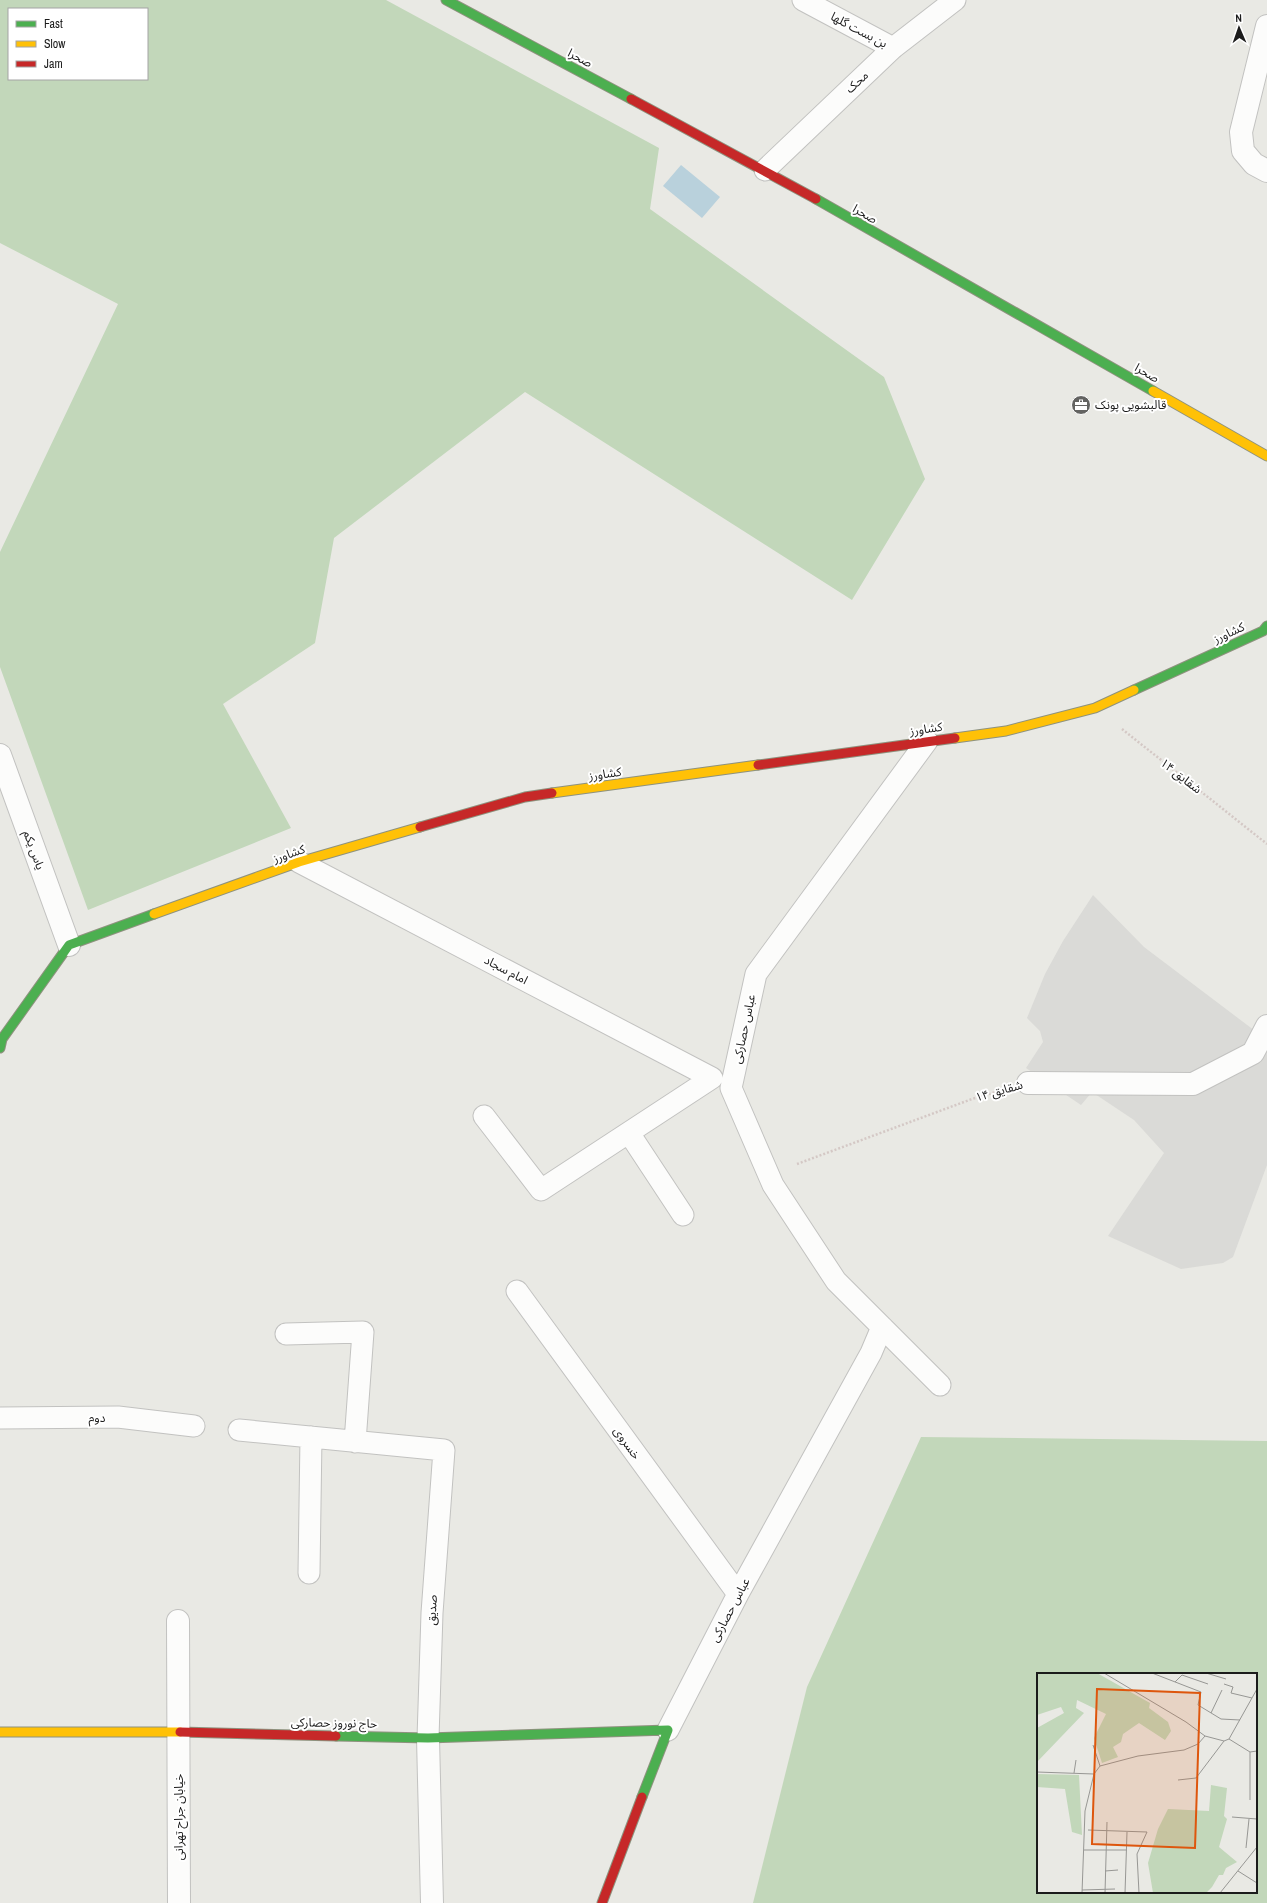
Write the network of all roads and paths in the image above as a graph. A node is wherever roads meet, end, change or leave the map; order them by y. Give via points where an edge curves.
1 (446, 0) edge
2 (803, 0) edge
3 (955, 0) edge
4 (1267, 26) edge
5 (893, 48) junction
6 (765, 170) junction
7 (1267, 171) edge
8 (1267, 456) edge
9 (1267, 626) edge
10 (1095, 708) junction
11 (927, 741) junction
12 (0, 754) edge
13 (1267, 844) edge
14 (299, 862) junction
15 (69, 945) junction
16 (1267, 1026) edge
17 (1, 1042) edge
18 (1028, 1083) joint
19 (484, 1116) dead end
20 (629, 1133) junction
21 (769, 1177) junction
22 (683, 1215) dead end
23 (517, 1291) dead end
24 (882, 1327) junction
25 (286, 1334) dead end
26 (940, 1385) dead end
27 (0, 1418) edge
28 (194, 1426) dead end
29 (239, 1430) dead end
30 (311, 1437) junction
31 (355, 1442) junction
32 (309, 1573) dead end
33 (738, 1594) junction
34 (178, 1621) dead end
35 (668, 1730) junction
36 (0, 1732) edge
37 (178, 1732) junction
38 (428, 1738) junction
39 (179, 1903) edge
40 (432, 1903) edge
41 (602, 1903) edge

1 - 6 street, صحرا
2 - 5 lane, بن بست گلها
3 - 5 lane, محک
4 - 7 street via 1241,132 1242,151 1254,164
5 - 6 lane, محک
6 - 8 street, صحرا
9 - 10 street, کشاورز via 1263,631
10 - 11 street, کشاورز via 1006,731
10 - 13 path, شقایق ۱۴
11 - 14 street, کشاورز via 526,797
11 - 21 lane, عباس حصارکی via 756,974 731,1088
12 - 15 street, یاس یکم
14 - 15 street, کشاورز
14 - 20 lane, امام سجاد via 712,1078
15 - 17 street
16 - 18 street, شقایق ۱۴ via 1254,1053 1194,1084
18 - 21 path, شقایق ۱۴ via 972,1099 821,1154
19 - 20 lane via 541,1190
20 - 22 lane
21 - 24 lane, عباس حصارکی via 836,1281
23 - 33 lane, خسروی
24 - 26 lane, عباس حصارکی
24 - 33 lane, عباس حصارکی via 871,1353
25 - 31 lane via 363,1332
27 - 28 lane, دوم via 118,1418
29 - 30 lane, صدیق
30 - 31 lane, صدیق
30 - 32 lane
31 - 38 lane, صدیق via 444,1450 432,1614
33 - 35 lane, عباس حصارکی
34 - 37 street, خیابان جراح تهرانی
35 - 38 street, حاج نوروز حصارکی
35 - 41 street, عباس حصارکی
36 - 37 street, حاج نوروز حصارکی
37 - 38 street, حاج نوروز حصارکی
37 - 39 street, خیابان جراح تهرانی
38 - 40 street, صدیق

